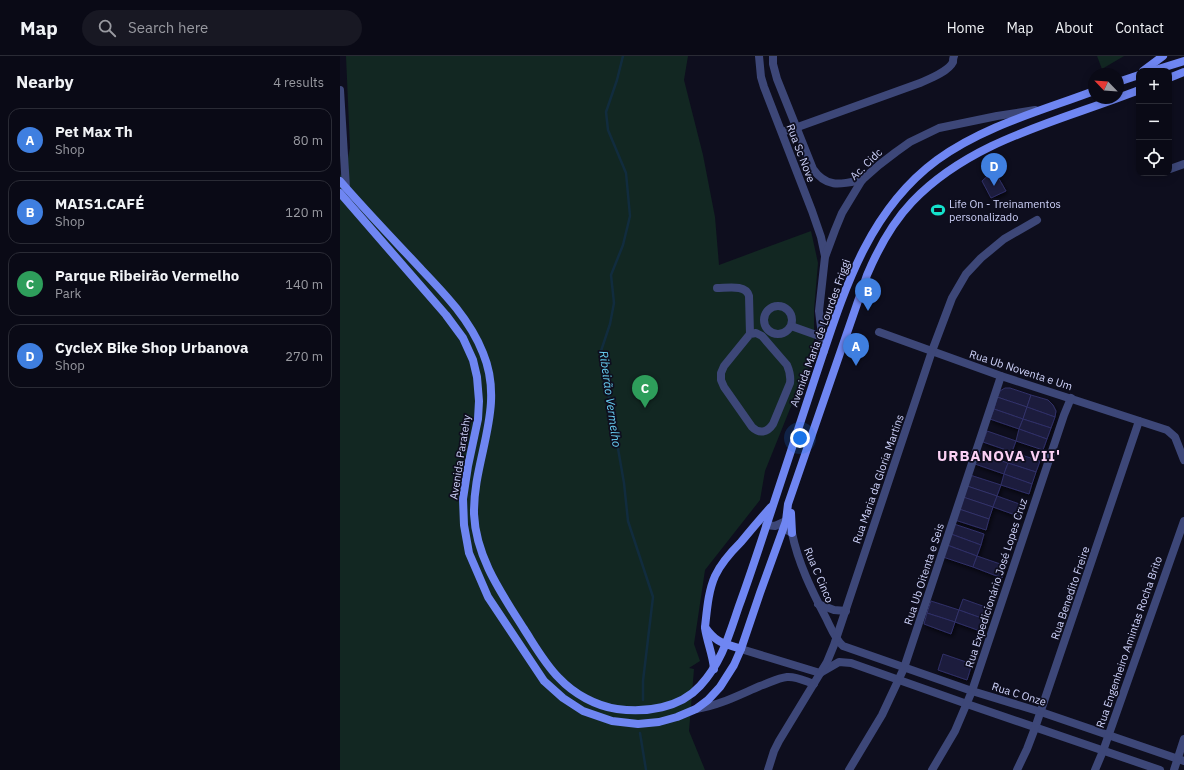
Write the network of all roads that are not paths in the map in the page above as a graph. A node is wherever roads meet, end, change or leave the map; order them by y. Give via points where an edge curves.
1 (759, 56) edge
2 (773, 56) edge
3 (954, 56) edge
4 (1163, 56) edge
5 (1184, 61) edge
6 (1147, 68) edge
7 (1162, 68) edge
8 (1184, 72) edge
9 (1136, 75) edge
10 (1172, 77) edge
11 (1124, 80) edge
12 (340, 90) edge
13 (1136, 91) edge
14 (1088, 93) edge
15 (1052, 107) junction
16 (796, 128) junction
17 (782, 132) junction
18 (341, 145) edge
19 (1184, 164) edge
20 (1172, 168) edge
21 (862, 180) junction
22 (340, 181) edge
23 (343, 190) edge
24 (1037, 220) dead end
25 (825, 257) junction
26 (717, 288) dead end
27 (749, 313) junction
28 (791, 326) junction
29 (765, 329) junction
30 (879, 332) dead end
31 (750, 334) junction
32 (822, 338) junction
33 (824, 351) junction
34 (932, 352) junction
35 (1001, 376) junction
36 (1071, 398) junction
37 (1139, 421) junction
38 (1184, 460) edge
39 (773, 504) junction
40 (788, 504) junction
41 (786, 521) junction
42 (1184, 521) edge
43 (766, 525) junction
44 (1182, 529) edge
45 (792, 533) junction
46 (818, 604) junction
47 (846, 611) junction
48 (705, 627) junction
49 (836, 638) junction
50 (726, 645) junction
51 (741, 649) junction
52 (848, 649) joint
53 (904, 668) junction
54 (714, 669) junction
55 (820, 673) junction
56 (899, 681) junction
57 (814, 684) junction
58 (972, 691) junction
59 (694, 692) joint
60 (967, 704) junction
61 (696, 709) junction
62 (1041, 712) junction
63 (1035, 728) junction
64 (1108, 736) junction
65 (1184, 739) edge
66 (1103, 751) junction
67 (1181, 760) edge
68 (768, 770) edge
69 (849, 770) edge
70 (932, 770) edge
71 (1017, 770) edge
72 (1095, 770) edge
73 (1160, 770) edge
74 (1174, 770) edge

1 - 17 street, Rua Sc Nove via 764,87
2 - 16 street via 777,79
3 - 16 street via 952,63 940,74
4 - 6 street
5 - 7 street
8 - 10 street
9 - 11 street
12 - 18 street
13 - 40 street via 984,149 945,173 911,204 893,226 867,275
14 - 15 street, Avenida Maria de Lourdes Friggi
15 - 21 street, Ac. Cidc via 939,128 910,142
15 - 33 street, Avenida Maria de Lourdes Friggi via 967,141 934,163 908,186 880,221 857,262
16 - 17 street
16 - 21 street via 810,165 821,179 832,184
17 - 25 street, Rua Sc Nove via 821,237
18 - 23 street
19 - 20 street
21 - 25 street, Ac. Cidc via 842,213
22 - 23 street, Avenida Paratehy
23 - 59 street, Avenida Paratehy via 440,289 471,327 487,361 491,383 491,406 477,473 474,517 476,533 490,573 538,652 569,688 608,708 649,710 666,706
23 - 61 street, Avenida Paratehy via 446,314 463,338 473,360 477,377 478,419 463,499 469,553 488,597 544,681 563,698 583,710 612,721 638,724 659,722
24 - 34 street, Rua Maria da Gloria Martins via 1004,239 974,265 952,298
25 - 32 street, Ac. Cidc via 819,311
26 - 27 street via 745,289 749,296
27 - 29 street
27 - 31 street
28 - 29 street via 782,334 774,334
28 - 29 street via 791,314 778,306 770,309 765,315
28 - 32 street
29 - 31 street
29 - 31 street via 787,365 791,377 773,424 770,429 761,432 752,427 721,380 724,366
30 - 34 street, Rua Ub Noventa e Um
32 - 33 street, Ac. Cidc
33 - 39 street, Avenida Maria de Lourdes Friggi
34 - 35 street, Rua Ub Noventa e Um
34 - 47 street, Rua Maria da Gloria Martins
35 - 36 street, Rua Ub Noventa e Um
35 - 53 street, Rua Ub Oitenta e Seis
36 - 37 street, Rua Ub Noventa e Um
36 - 58 street, Rua Expedicionário José Lopes Cruz
37 - 38 street, Rua Ub Noventa e Um via 1168,430 1173,435
37 - 62 street, Rua Benedito Freire
39 - 43 street, Avenida Maria de Lourdes Friggi
39 - 48 street via 716,575 708,601
40 - 41 street
40 - 45 street
41 - 43 street via 775,526
41 - 45 street, Rua C Cinco via 785,529
41 - 51 street
42 - 44 street, Rua Engenheiro Amintas Rocha Brito
43 - 50 street, Avenida Maria de Lourdes Friggi
44 - 64 street, Rua Engenheiro Amintas Rocha Brito
45 - 46 street, Rua C Cinco via 798,558
46 - 47 street
46 - 49 street, Rua C Cinco
47 - 49 street, Rua Maria da Gloria Martins
48 - 50 street via 714,638
48 - 54 street
49 - 52 street, Rua C Cinco
49 - 55 street, Rua Maria da Gloria Martins
50 - 51 street
50 - 54 street, Avenida Maria de Lourdes Friggi
51 - 55 street
51 - 61 street via 720,687
52 - 53 street, Rua C Onze
53 - 56 street, Rua Ub Oitenta e Seis
53 - 58 street, Rua C Onze
54 - 59 street, Avenida Maria de Lourdes Friggi
55 - 56 street via 836,663 843,662
55 - 57 street, Rua Maria da Gloria Martins
56 - 60 street
56 - 69 street, Rua Ub Oitenta e Seis
57 - 61 street via 786,677 718,704
57 - 68 street, Rua Maria da Gloria Martins via 779,741
58 - 60 street, Rua Expedicionário José Lopes Cruz
58 - 62 street, Rua C Onze
60 - 63 street
60 - 70 street, Rua Expedicionário José Lopes Cruz via 955,731
62 - 63 street, Rua Benedito Freire
62 - 64 street, Rua C Onze
63 - 66 street
63 - 71 street, Rua Benedito Freire
64 - 66 street, Rua Engenheiro Amintas Rocha Brito
64 - 67 street, Rua C Onze
65 - 67 street
66 - 72 street, Rua Engenheiro Amintas Rocha Brito
66 - 73 street
67 - 74 street

